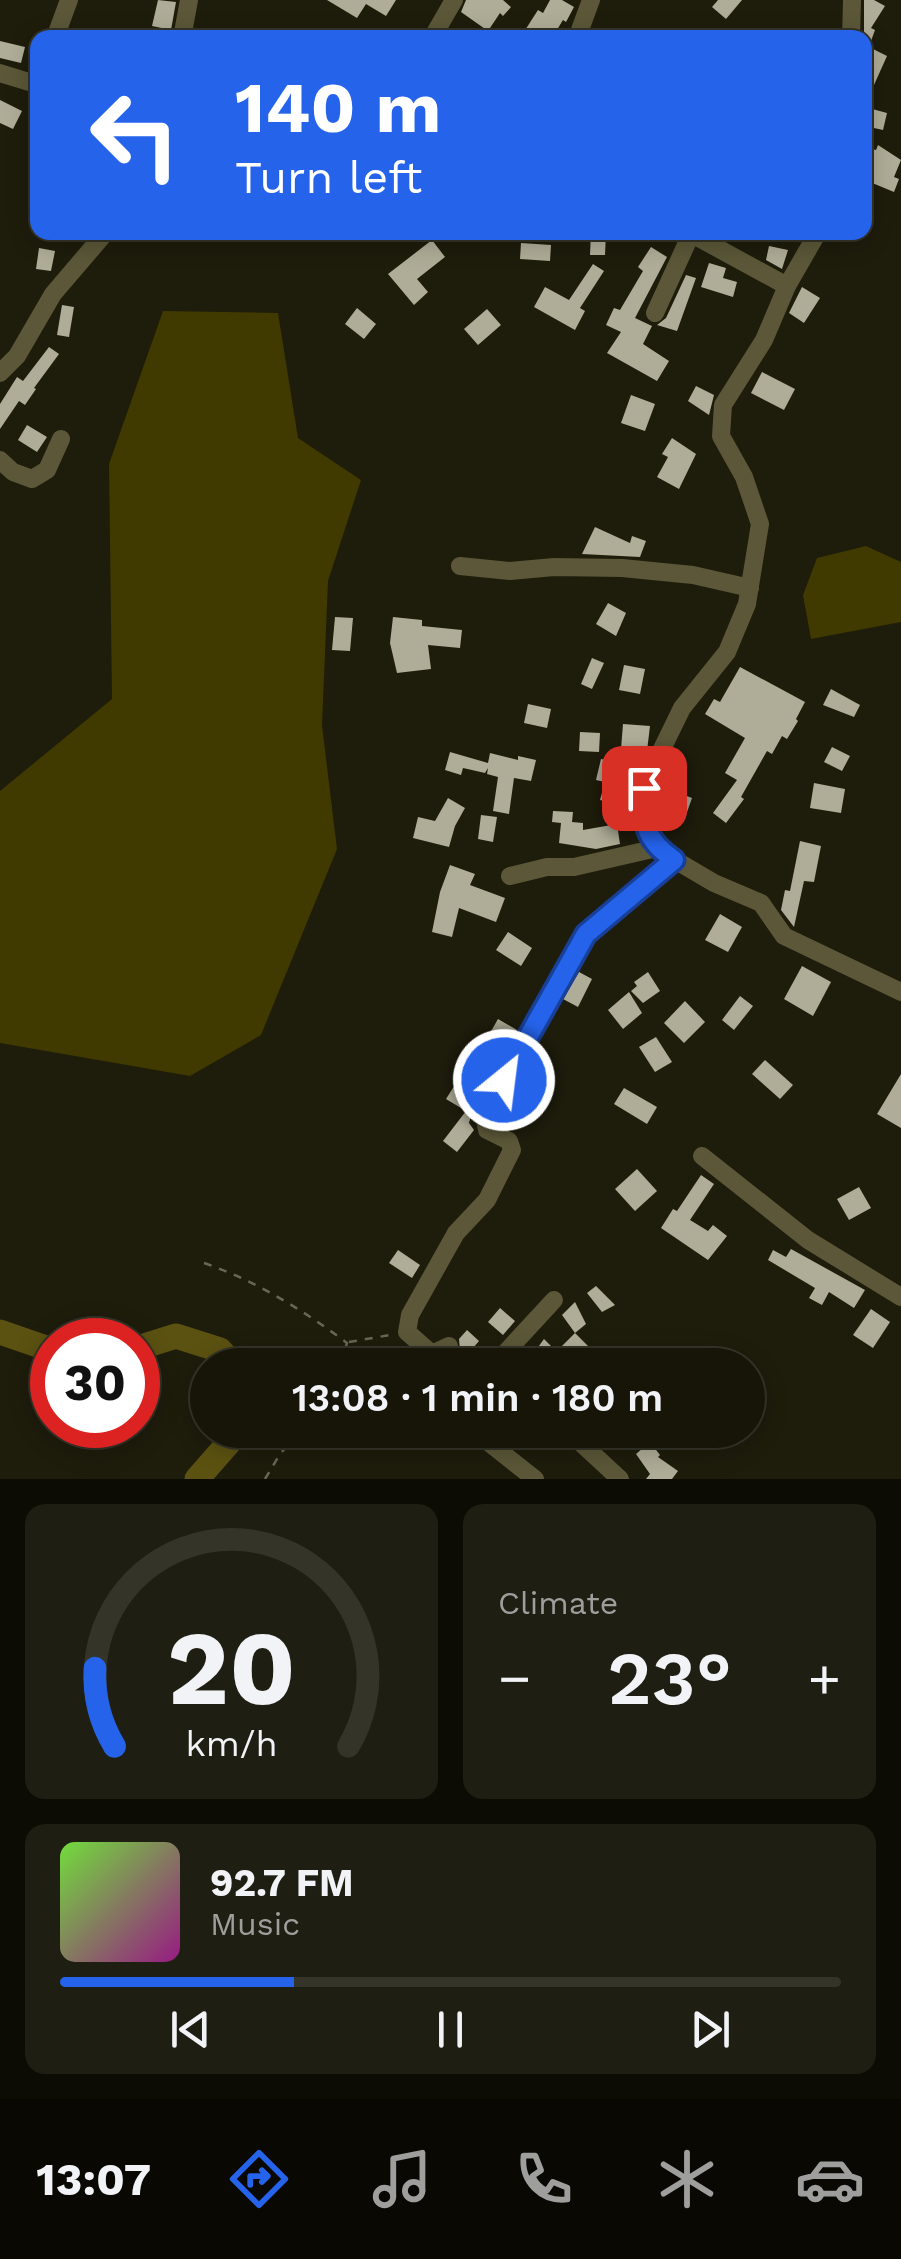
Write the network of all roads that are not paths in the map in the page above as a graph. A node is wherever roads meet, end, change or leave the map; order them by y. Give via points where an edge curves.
1 (69, 0) edge
2 (189, 0) edge
3 (454, 0) edge
4 (592, 0) edge
5 (852, 0) edge
6 (57, 30) edge
7 (183, 30) edge
8 (437, 30) edge
9 (581, 30) edge
10 (850, 30) edge
11 (0, 73) edge
12 (30, 81) edge
13 (99, 240) edge
14 (686, 240) edge
15 (702, 240) edge
16 (813, 240) edge
17 (787, 286) junction
18 (655, 314) dead end
19 (0, 373) edge
20 (62, 439) dead end
21 (0, 460) edge
22 (460, 566) dead end
23 (750, 588) junction
24 (658, 848) junction
25 (674, 860) junction
26 (510, 876) dead end
27 (901, 992) edge
28 (702, 1156) dead end
29 (901, 1296) edge
30 (554, 1300) dead end
31 (430, 1348) edge
32 (510, 1348) edge
33 (496, 1448) edge
34 (586, 1448) edge
35 (535, 1479) edge
36 (620, 1479) edge

1 - 6 street
2 - 7 street
3 - 8 street
4 - 9 street
5 - 10 street
11 - 12 street
13 - 19 street
14 - 18 street
15 - 17 street
16 - 17 street
17 - 23 street via 764,340 723,405 721,436 760,524
20 - 21 street via 47,470 32,478
22 - 23 street via 622,568
23 - 24 street via 727,652 682,708 644,788 645,828
24 - 25 street
24 - 26 street
25 - 27 street via 761,902 784,936
25 - 31 street via 586,934 484,1114 487,1130 509,1140 512,1150 487,1200 456,1232 410,1315 406,1332
28 - 29 street via 808,1240
30 - 32 street
33 - 35 street
34 - 36 street

